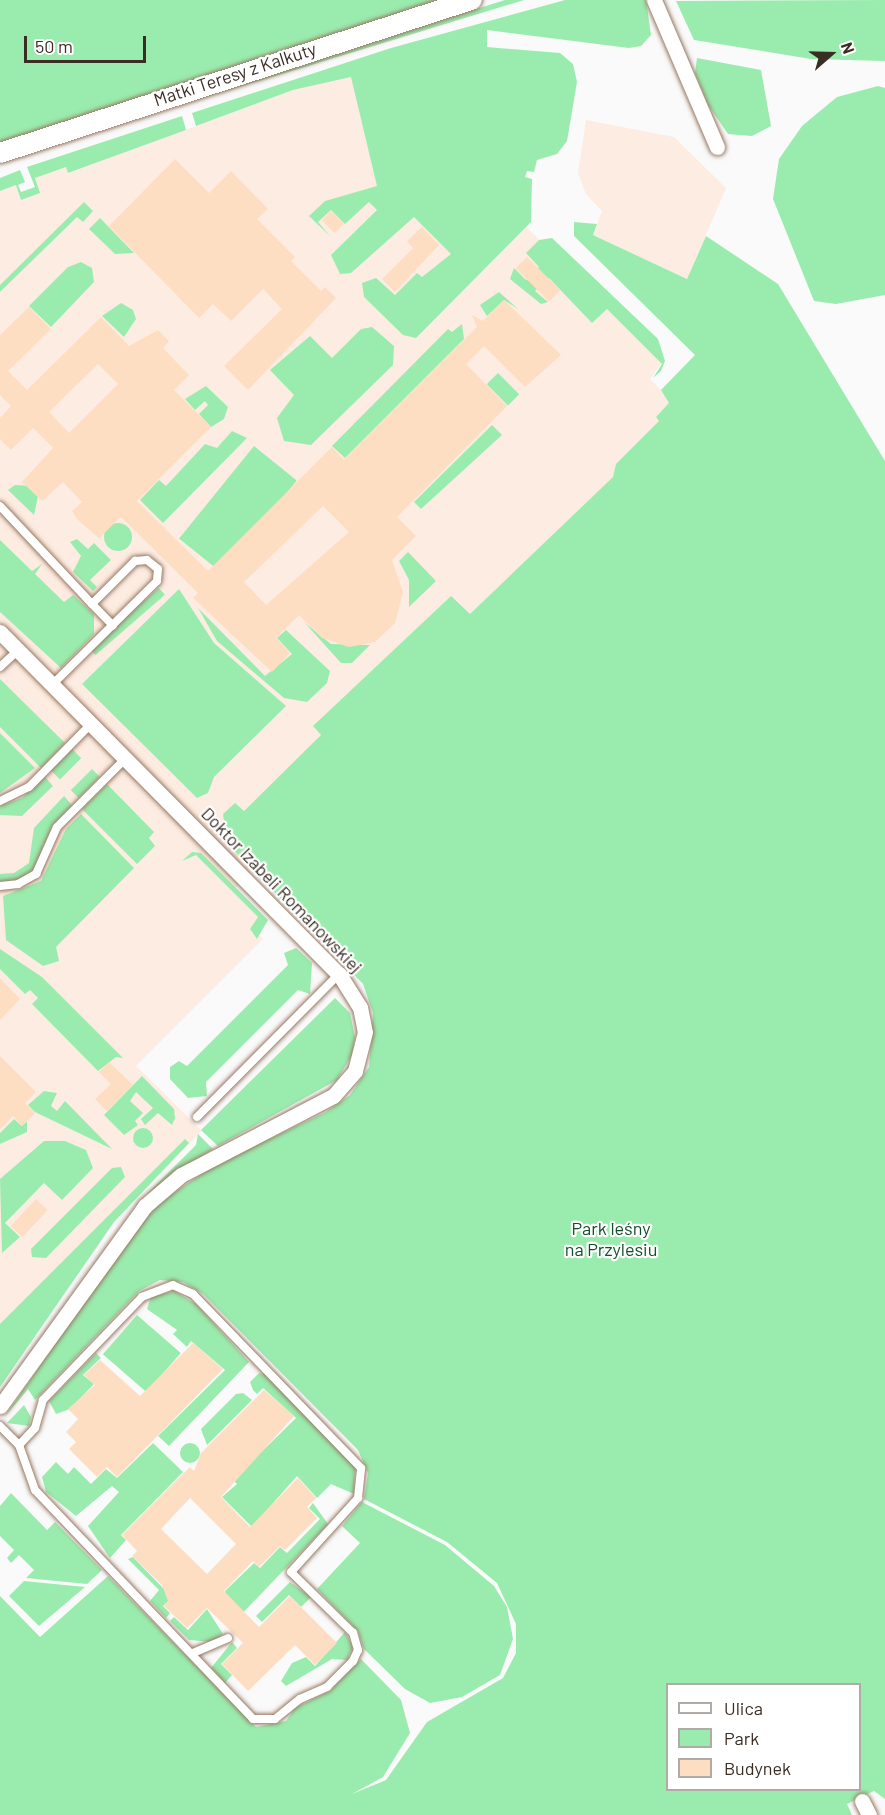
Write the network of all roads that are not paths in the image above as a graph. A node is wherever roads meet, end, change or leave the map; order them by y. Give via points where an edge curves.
1 (472, 0) edge
2 (654, 0) edge
3 (717, 147) dead end
4 (0, 153) edge
5 (0, 506) edge
6 (92, 604) junction
7 (113, 626) junction
8 (0, 632) edge
9 (18, 650) junction
10 (0, 667) edge
11 (52, 686) junction
12 (91, 724) junction
13 (125, 759) junction
14 (0, 801) edge
15 (0, 886) edge
16 (339, 974) junction
17 (197, 1117) dead end
18 (0, 1406) edge
19 (0, 1426) edge
20 (18, 1445) junction
21 (228, 1638) dead end
22 (193, 1653) junction

1 - 4 street, Matki Teresy z Kalkuty
2 - 3 street
5 - 6 lane
6 - 7 lane
6 - 7 lane via 135,561 153,563 157,581
7 - 11 lane
8 - 9 street, Doktor Izabeli Romanowskiej
9 - 10 lane
9 - 11 street, Doktor Izabeli Romanowskiej
11 - 12 street, Doktor Izabeli Romanowskiej
12 - 13 street, Doktor Izabeli Romanowskiej
12 - 14 lane via 29,787
13 - 15 lane via 62,821 36,874
13 - 16 street, Doktor Izabeli Romanowskiej
16 - 17 lane
16 - 18 street, Doktor Izabeli Romanowskiej via 360,1007 365,1032 350,1080 320,1104 182,1174 153,1199
19 - 20 lane
20 - 22 lane via 35,1490
20 - 22 lane via 35,1428 43,1400 134,1304 148,1292 173,1285 202,1301 347,1448 361,1468 358,1498 291,1572 353,1633 358,1650 353,1661 327,1687 264,1723 253,1719
21 - 22 lane

